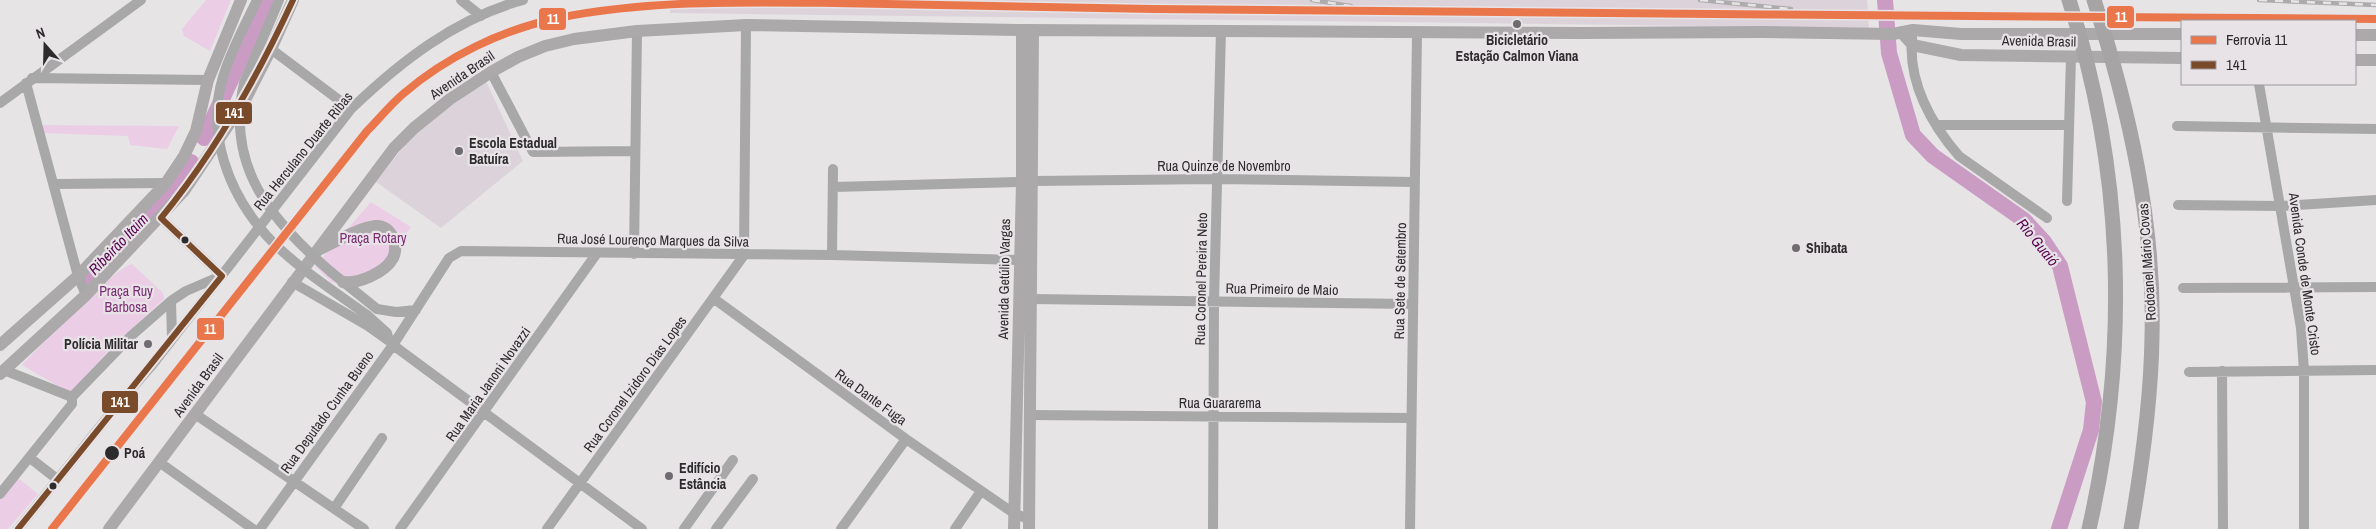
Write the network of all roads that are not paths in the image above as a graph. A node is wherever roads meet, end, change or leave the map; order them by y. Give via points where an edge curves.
1 (141, 0) edge
2 (242, 0) edge
3 (257, 0) edge
4 (279, 0) edge
5 (293, 0) edge
6 (461, 0) edge
7 (520, 0) edge
8 (2069, 0) edge
9 (2094, 0) edge
10 (481, 16) junction
11 (746, 26) junction
12 (1028, 30) junction
13 (1221, 30) junction
14 (637, 31) junction
15 (1417, 32) junction
16 (1902, 32) junction
17 (2181, 34) edge
18 (2356, 35) edge
19 (2376, 35) edge
20 (1911, 43) junction
21 (271, 49) junction
22 (2070, 57) junction
23 (2181, 58) edge
24 (2356, 60) edge
25 (2376, 60) edge
26 (491, 72) junction
27 (208, 80) junction
28 (29, 81) junction
29 (2259, 85) edge
30 (0, 103) edge
31 (351, 109) junction
32 (1936, 125) junction
33 (2069, 125) junction
34 (2177, 126) dead end
35 (2268, 128) junction
36 (2376, 128) edge
37 (196, 131) junction
38 (215, 147) junction
39 (635, 151) junction
40 (184, 156) junction
41 (204, 163) junction
42 (833, 169) dead end
43 (1216, 179) junction
44 (1027, 182) junction
45 (1415, 182) junction
46 (55, 184) junction
47 (166, 184) junction
48 (834, 187) junction
49 (2376, 200) edge
50 (2067, 201) dead end
51 (2178, 205) dead end
52 (2282, 206) junction
53 (161, 218) junction
54 (2047, 218) dead end
55 (316, 251) junction
56 (597, 253) junction
57 (634, 254) junction
58 (744, 255) junction
59 (832, 255) junction
60 (1019, 260) junction
61 (78, 276) junction
62 (222, 276) junction
63 (292, 282) junction
64 (343, 282) junction
65 (2376, 287) edge
66 (2183, 288) dead end
67 (2295, 288) junction
68 (86, 295) junction
69 (713, 298) junction
70 (1031, 300) junction
71 (171, 301) junction
72 (1214, 301) junction
73 (1413, 304) junction
74 (416, 310) junction
75 (172, 338) junction
76 (391, 343) junction
77 (0, 345) edge
78 (2376, 370) edge
79 (1, 371) edge
80 (2304, 371) junction
81 (2189, 372) dead end
82 (2222, 372) junction
83 (72, 401) junction
84 (195, 414) junction
85 (484, 414) junction
86 (1029, 415) junction
87 (1214, 417) junction
88 (1411, 418) junction
89 (382, 438) dead end
90 (906, 439) junction
91 (30, 458) junction
92 (733, 460) dead end
93 (159, 462) junction
94 (57, 479) junction
95 (753, 479) dead end
96 (294, 481) junction
97 (580, 482) junction
98 (981, 491) junction
99 (0, 494) edge
100 (335, 508) junction
101 (1015, 514) junction
102 (1029, 524) edge
103 (18, 529) edge
104 (109, 529) edge
105 (253, 529) edge
106 (260, 529) edge
107 (364, 529) edge
108 (400, 529) edge
109 (547, 529) edge
110 (642, 529) edge
111 (684, 529) edge
112 (716, 529) edge
113 (841, 529) edge
114 (955, 529) edge
115 (1014, 529) edge
116 (1213, 529) edge
117 (1410, 529) edge
118 (2089, 529) edge
119 (2131, 529) edge
120 (2223, 529) edge
121 (2304, 529) edge

1 - 28 street
2 - 27 main road
3 - 76 street, bridge via 228,62 219,96 218,132 228,176 266,236 367,315 388,333
4 - 64 street, bridge via 243,90 240,120 243,155 268,208 292,236
5 - 21 main road
6 - 10 street
7 - 10 street, Rua Herculano Duarte Ribas
8 - 118 highway, bridge via 2097,106 2114,237 2114,370 2108,430
9 - 119 highway, Rodoanel Mário Covas, bridge via 2125,108 2143,196 2150,262 2152,338 2140,477
10 - 31 street, Rua Herculano Duarte Ribas via 434,40 385,77
11 - 12 main road, Avenida Brasil
11 - 14 main road, Avenida Brasil
11 - 58 street
12 - 13 main road, Avenida Brasil
12 - 44 main road, Avenida Getúlio Vargas
13 - 15 main road, Avenida Brasil
13 - 43 street, Rua Coronel Pereira Neto
14 - 26 main road, Avenida Brasil via 574,38 544,46
14 - 39 street
15 - 16 main road, Avenida Brasil
15 - 45 street, Rua Sete de Setembro
16 - 17 main road, Avenida Brasil
16 - 20 main road
18 - 19 main road
20 - 22 main road, Avenida Brasil via 1928,50 1961,55
20 - 32 street via 1918,89
21 - 31 street
21 - 38 main road via 244,102
22 - 23 main road, Avenida Brasil
22 - 33 street
24 - 25 main road
26 - 39 street via 533,152
26 - 55 main road, Avenida Brasil via 443,105 394,148
27 - 28 street
27 - 37 main road
28 - 30 street
28 - 46 street
29 - 35 street, Avenida Conde de Monte Cristo
31 - 62 street, Rua Herculano Duarte Ribas
32 - 33 street
32 - 54 street via 1959,156
33 - 50 street
34 - 35 street
35 - 36 street
35 - 52 street, Avenida Conde de Monte Cristo
37 - 38 main road via 200,143
37 - 40 main road
38 - 41 main road
39 - 57 street
40 - 41 main road via 196,151
40 - 47 main road
41 - 53 main road
42 - 48 street
43 - 44 street, Rua Quinze de Novembro
43 - 45 street, Rua Quinze de Novembro
43 - 72 street, Rua Coronel Pereira Neto
44 - 48 street, Rua Quinze de Novembro
44 - 60 main road, Avenida Getúlio Vargas
44 - 70 main road, Avenida Getúlio Vargas
45 - 73 street, Rua Sete de Setembro
46 - 47 street
46 - 61 street
47 - 61 main road
48 - 59 street
49 - 52 street
51 - 52 street
52 - 67 street, Avenida Conde de Monte Cristo
53 - 62 street
53 - 68 main road
55 - 63 main road, Avenida Brasil
55 - 64 main road via 368,228 383,227 389,231 395,248 391,261 365,278
56 - 57 street, Rua José Lourenço Marques da Silva
56 - 74 street, Rua José Lourenço Marques da Silva via 461,251 449,258
56 - 85 street, Rua Maria Janoni Novazzi
57 - 58 street, Rua José Lourenço Marques da Silva
58 - 59 street, Rua José Lourenço Marques da Silva
58 - 69 street, Rua Coronel Izidoro Dias Lopes
59 - 60 street, Rua José Lourenço Marques da Silva
60 - 70 main road via 1024,261 1027,267
60 - 101 main road, Avenida Getúlio Vargas
61 - 68 street
61 - 77 main road
62 - 71 street
62 - 75 street, Rua Herculano Duarte Ribas
63 - 76 street
63 - 84 main road, Avenida Brasil
64 - 74 street via 377,308 396,312
65 - 67 street
66 - 67 street
67 - 80 street, Avenida Conde de Monte Cristo
68 - 79 main road
69 - 90 street, Rua Dante Fuga
69 - 97 street, Rua Coronel Izidoro Dias Lopes
70 - 72 street, Rua Primeiro de Maio
70 - 86 main road, Avenida Getúlio Vargas
71 - 75 street
71 - 83 street via 131,336
72 - 73 street, Rua Primeiro de Maio
72 - 87 street, Rua Coronel Pereira Neto
73 - 88 street, Rua Sete de Setembro
74 - 76 street, Rua Deputado Cunha Bueno
75 - 94 street, Rua Herculano Duarte Ribas
76 - 85 street
76 - 96 street, Rua Deputado Cunha Bueno
78 - 80 street
79 - 83 street
80 - 82 street
80 - 121 street, Avenida Conde de Monte Cristo
81 - 82 street
82 - 120 street
83 - 91 street
84 - 93 main road, Avenida Brasil
84 - 96 street
85 - 97 street
85 - 108 street, Rua Maria Janoni Novazzi
86 - 87 street, Rua Guararema
86 - 102 main road, Avenida Getúlio Vargas
87 - 88 street, Rua Guararema
87 - 116 street, Rua Coronel Pereira Neto
88 - 117 street, Rua Sete de Setembro
89 - 100 street
90 - 98 street, Rua Dante Fuga
90 - 113 street
91 - 94 street
91 - 99 street
92 - 111 street
93 - 104 main road, Avenida Brasil
93 - 105 street
94 - 103 street, Rua Herculano Duarte Ribas
95 - 112 street
96 - 100 street
96 - 106 street, Rua Deputado Cunha Bueno
97 - 109 street, Rua Coronel Izidoro Dias Lopes
97 - 110 street
98 - 101 street, Rua Dante Fuga
98 - 114 street
100 - 107 street
101 - 102 street, Rua Dante Fuga
101 - 115 main road, Avenida Getúlio Vargas

